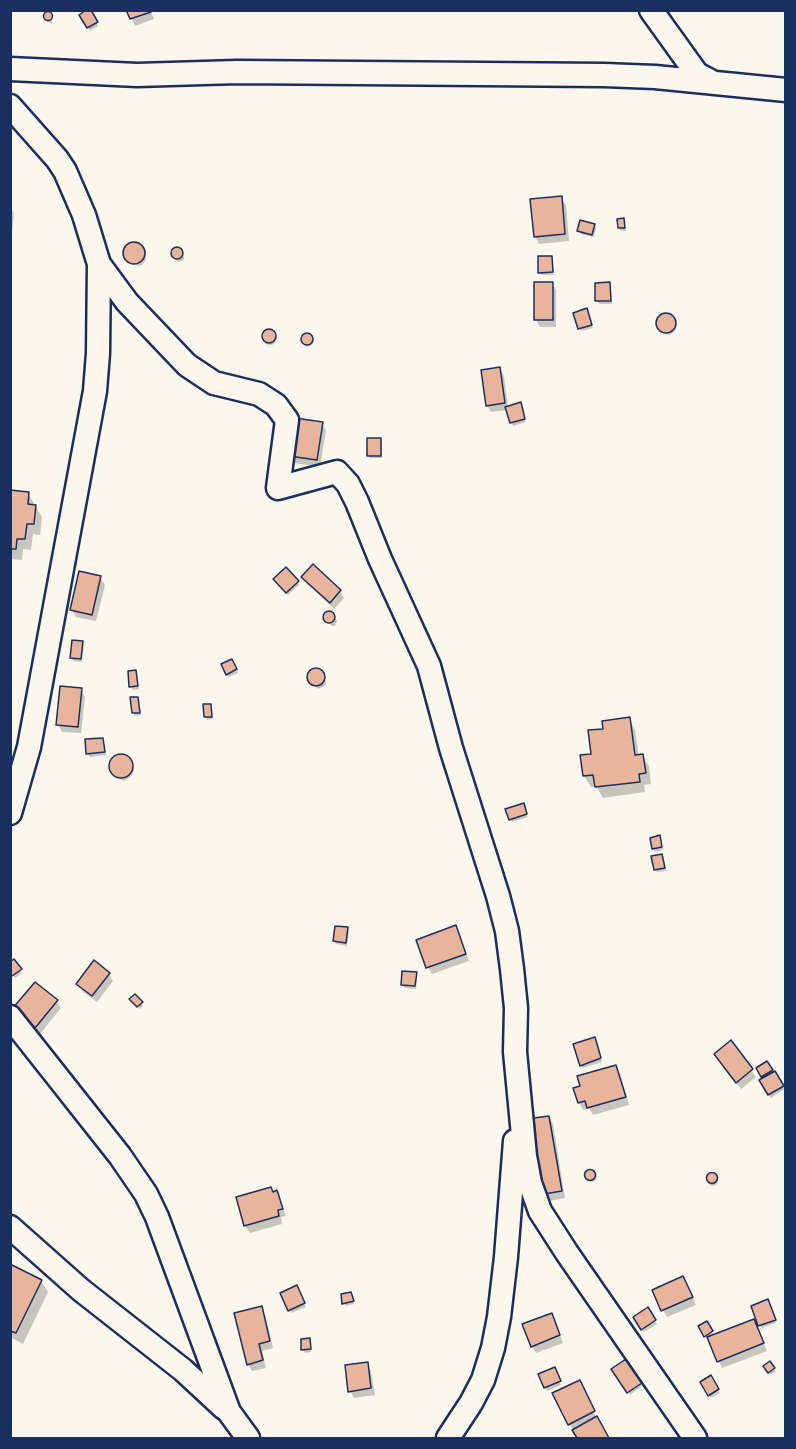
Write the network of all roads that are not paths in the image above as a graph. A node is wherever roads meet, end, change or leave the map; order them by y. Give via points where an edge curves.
1 (651, 10) edge
2 (10, 69) edge
3 (717, 85) junction
4 (786, 90) edge
5 (10, 106) edge
6 (99, 264) junction
7 (10, 813) edge
8 (10, 1017) edge
9 (10, 1044) edge
10 (73, 1097) junction
11 (519, 1104) junction
12 (10, 1227) edge
13 (229, 1412) junction
14 (248, 1438) edge
15 (448, 1438) edge
16 (695, 1438) edge

1 - 3 street via 698,74
2 - 3 street via 137,75 604,75
3 - 4 street
5 - 6 street via 65,171
6 - 7 street via 98,353 92,410 29,747
6 - 11 street via 127,302 187,365 214,383 259,394 276,405 287,420 278,488 338,472 348,484 429,666 498,896 507,931 516,1008
8 - 10 street
9 - 10 street
10 - 13 street via 146,1194
11 - 15 street via 505,1267 493,1348 483,1380
11 - 16 street via 530,1183 540,1211
12 - 13 street
13 - 14 street

